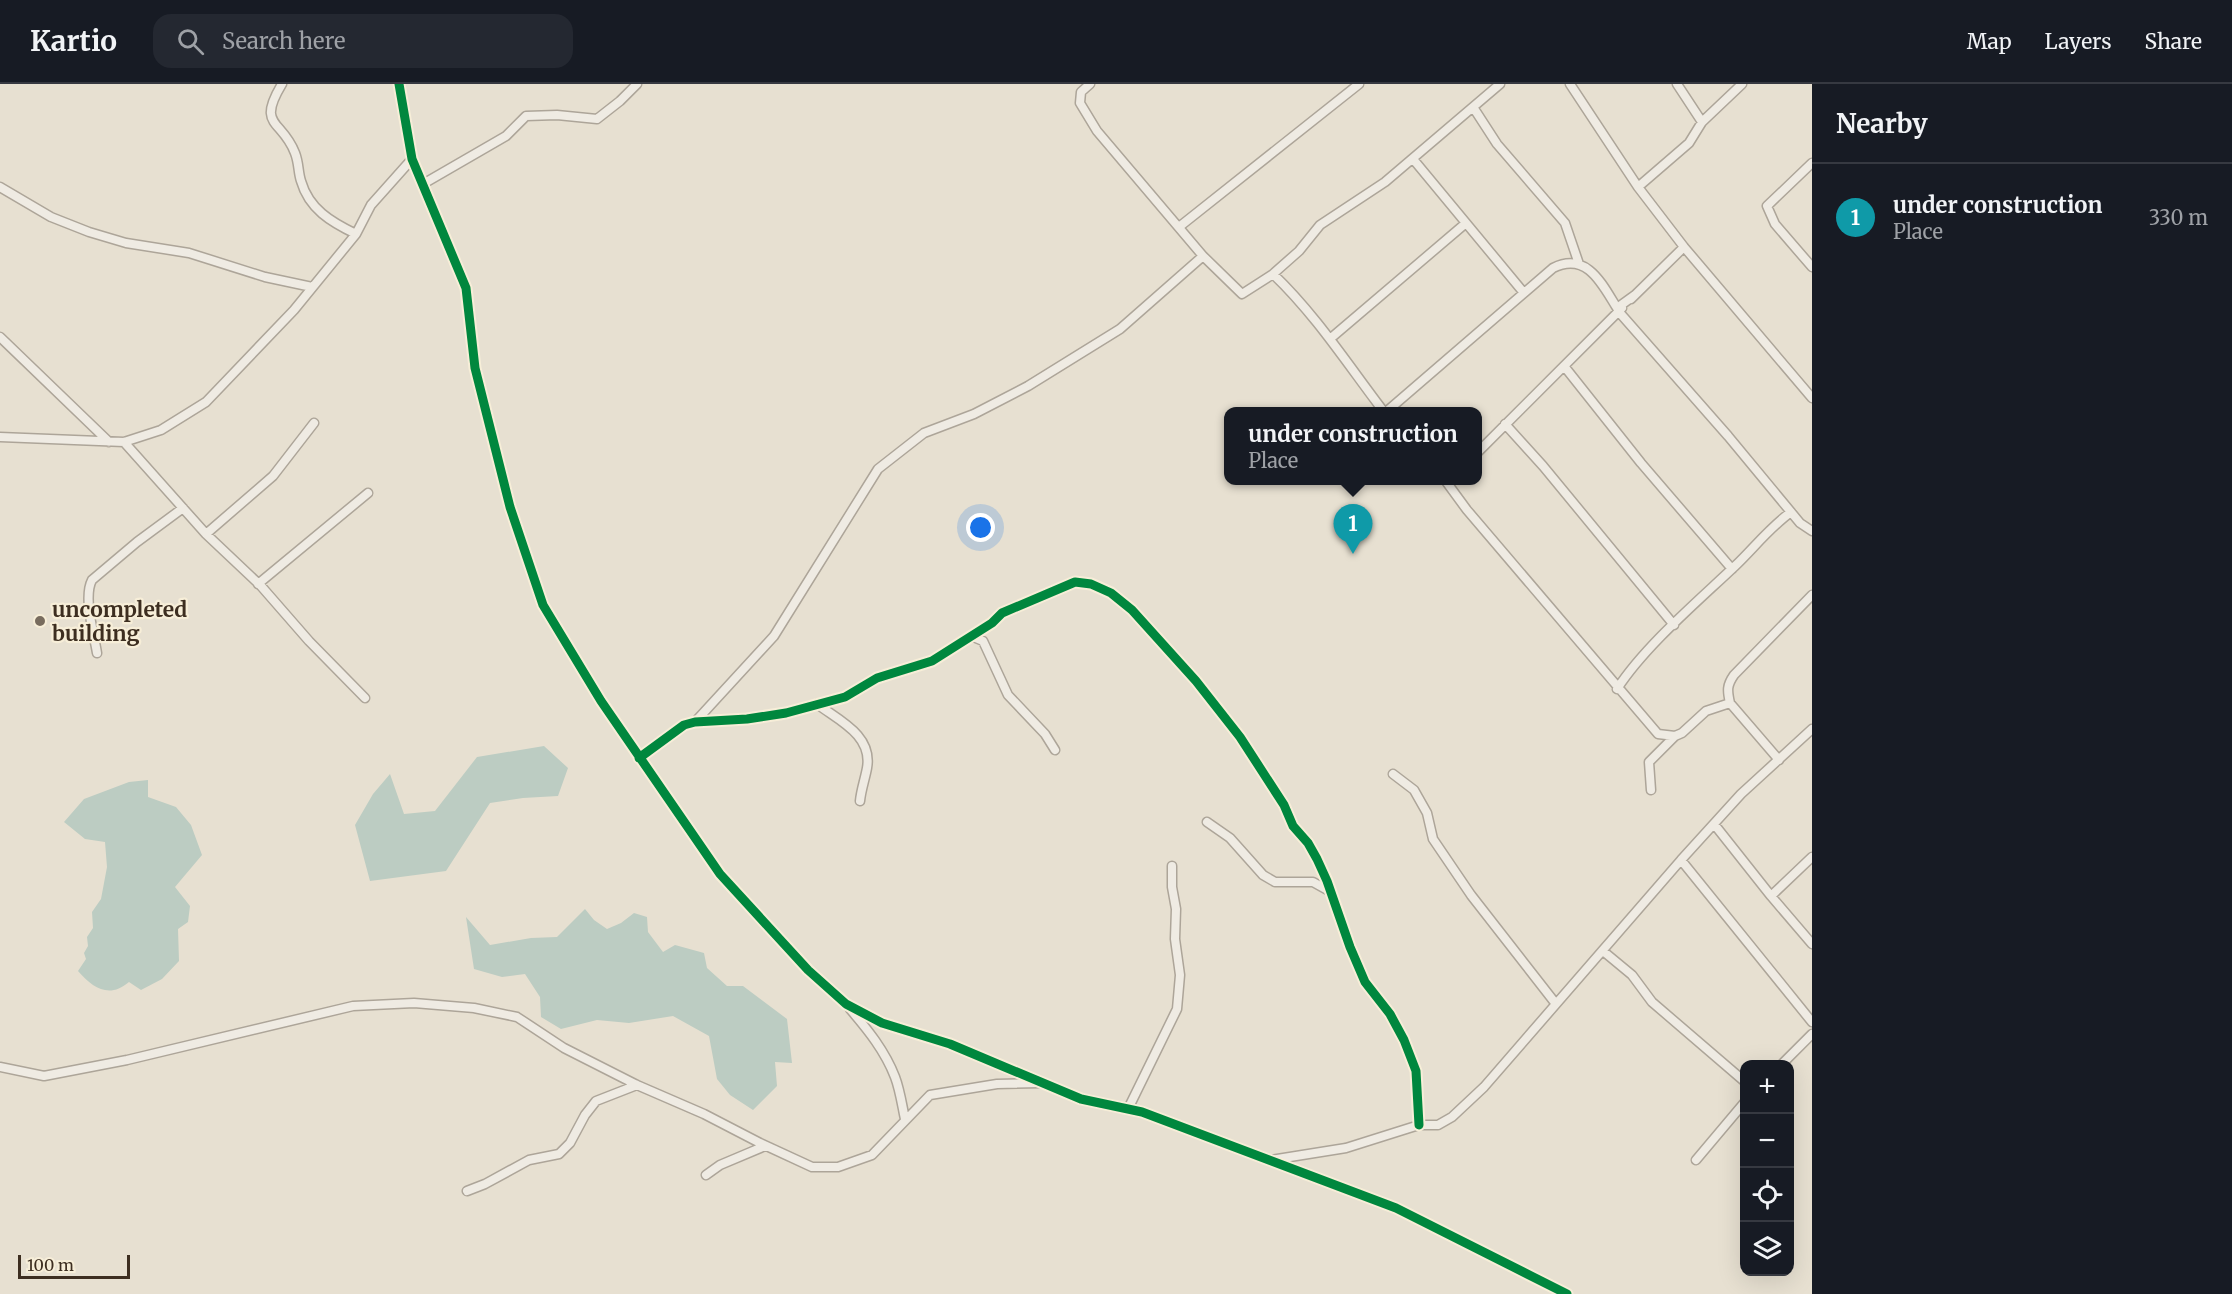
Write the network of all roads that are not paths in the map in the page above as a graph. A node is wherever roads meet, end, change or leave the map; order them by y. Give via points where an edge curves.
1 (282, 84) edge
2 (399, 84) edge
3 (637, 84) edge
4 (1090, 84) edge
5 (1359, 84) edge
6 (1500, 84) edge
7 (1570, 84) edge
8 (1677, 84) edge
9 (1742, 84) edge
10 (1473, 106) junction
11 (1702, 122) junction
12 (412, 159) junction
13 (1413, 159) junction
14 (1812, 163) edge
15 (423, 184) junction
16 (1638, 187) junction
17 (0, 188) edge
18 (1466, 223) junction
19 (1179, 227) junction
20 (356, 234) junction
21 (1684, 248) junction
22 (1203, 256) junction
23 (1579, 264) junction
24 (1812, 267) edge
25 (1273, 274) junction
26 (312, 287) junction
27 (1524, 294) junction
28 (1635, 295) junction
29 (1619, 312) junction
30 (0, 337) edge
31 (1331, 338) junction
32 (1564, 366) junction
33 (1812, 398) edge
34 (1382, 407) edge
35 (1390, 407) edge
36 (314, 423) dead end
37 (1505, 424) junction
38 (0, 437) edge
39 (109, 442) junction
40 (124, 442) junction
41 (1482, 448) edge
42 (1450, 485) edge
43 (368, 493) dead end
44 (183, 508) junction
45 (1791, 512) junction
46 (1812, 531) edge
47 (206, 534) junction
48 (1732, 569) junction
49 (258, 584) junction
50 (1812, 595) edge
51 (1674, 625) junction
52 (971, 636) junction
53 (97, 653) dead end
54 (1617, 689) junction
55 (365, 698) dead end
56 (1730, 703) junction
57 (817, 704) junction
58 (695, 722) junction
59 (1812, 729) edge
60 (1676, 736) junction
61 (1055, 750) dead end
62 (639, 758) junction
63 (1779, 760) junction
64 (1393, 774) dead end
65 (1651, 790) dead end
66 (860, 801) dead end
67 (1207, 822) dead end
68 (1714, 824) junction
69 (1812, 857) edge
70 (1681, 860) junction
71 (1172, 866) dead end
72 (1331, 892) junction
73 (1771, 896) junction
74 (1812, 944) edge
75 (1603, 951) junction
76 (846, 1004) junction
77 (1556, 1004) junction
78 (1812, 1022) edge
79 (1812, 1034) edge
80 (1787, 1060) edge
81 (0, 1067) edge
82 (1740, 1078) edge
83 (1044, 1083) junction
84 (638, 1086) junction
85 (1740, 1108) edge
86 (1128, 1109) junction
87 (905, 1119) junction
88 (1419, 1125) junction
89 (765, 1146) junction
90 (1267, 1160) junction
91 (1695, 1160) dead end
92 (706, 1175) dead end
93 (467, 1191) dead end
94 (1567, 1294) edge

1 - 20 street via 270,114 295,152 304,192 323,216
2 - 12 street
3 - 15 street via 597,119 526,116 506,136
4 - 19 street via 1081,92 1080,103 1097,131
5 - 19 street
6 - 10 street
7 - 16 street
8 - 11 street
9 - 11 street
10 - 13 street
10 - 23 street via 1497,144 1564,223
11 - 16 street via 1689,143
12 - 15 street
12 - 20 street via 371,205
13 - 18 street
13 - 25 street via 1320,225
14 - 24 street via 1767,206 1775,224
15 - 62 street via 465,288 475,368 510,507 543,605
16 - 21 street
17 - 26 street via 51,217 89,232 126,243 189,253
18 - 27 street
18 - 31 street
19 - 22 street
20 - 26 street
21 - 28 street
21 - 33 street
22 - 25 street via 1242,294
22 - 58 street via 1120,329 1028,386 974,414 924,433 878,469 774,636
23 - 27 street via 1563,263 1553,268
23 - 28 street via 1597,275 1617,309
25 - 31 street
26 - 40 street via 206,402 161,430
27 - 35 street
28 - 29 street
29 - 32 street
29 - 45 street
30 - 39 street
31 - 34 street
32 - 37 street
32 - 48 street
36 - 47 street via 273,476
37 - 41 street
37 - 51 street
38 - 39 street
39 - 40 street
40 - 44 street
42 - 54 street
43 - 49 street
44 - 47 street
44 - 53 street via 92,580 89,598
45 - 46 street
45 - 48 street
47 - 49 street
48 - 51 street
49 - 55 street
50 - 56 street via 1734,675 1727,690
51 - 54 street
52 - 57 street via 932,661 877,678 845,697
52 - 61 street via 983,641 1008,695
52 - 72 street via 1002,613 1075,582 1111,593 1132,610 1196,681 1239,737 1284,805 1293,826 1308,843
54 - 60 street via 1658,734
56 - 60 street via 1706,711
56 - 63 street
57 - 58 street via 747,719
57 - 66 street via 849,726 865,744 867,766
58 - 62 street via 684,725
59 - 63 street
60 - 65 street via 1649,762
62 - 76 street via 720,874 808,970
63 - 68 street
64 - 77 street via 1414,790 1427,813 1433,839 1471,896
67 - 72 street via 1230,838 1263,875 1275,882 1313,882
68 - 70 street
68 - 73 street
69 - 73 street
70 - 75 street
70 - 78 street
71 - 86 street via 1180,975 1177,1009
72 - 88 street via 1365,982 1390,1014 1416,1071
73 - 74 street
75 - 77 street
75 - 82 street via 1632,975 1652,1002
76 - 83 street via 882,1023 950,1044
76 - 87 street via 885,1055 896,1079
77 - 88 street via 1484,1087 1452,1117 1438,1125
79 - 80 street
81 - 84 street via 44,1076 353,1006 414,1002 517,1017 564,1048
83 - 86 street via 1081,1099
83 - 87 street via 997,1084 930,1095
84 - 89 street
84 - 93 street via 596,1101 559,1154 529,1160
85 - 91 street
86 - 90 street
87 - 89 street via 872,1155 838,1167 812,1167
88 - 90 street via 1346,1148
89 - 92 street
90 - 94 street via 1396,1208

